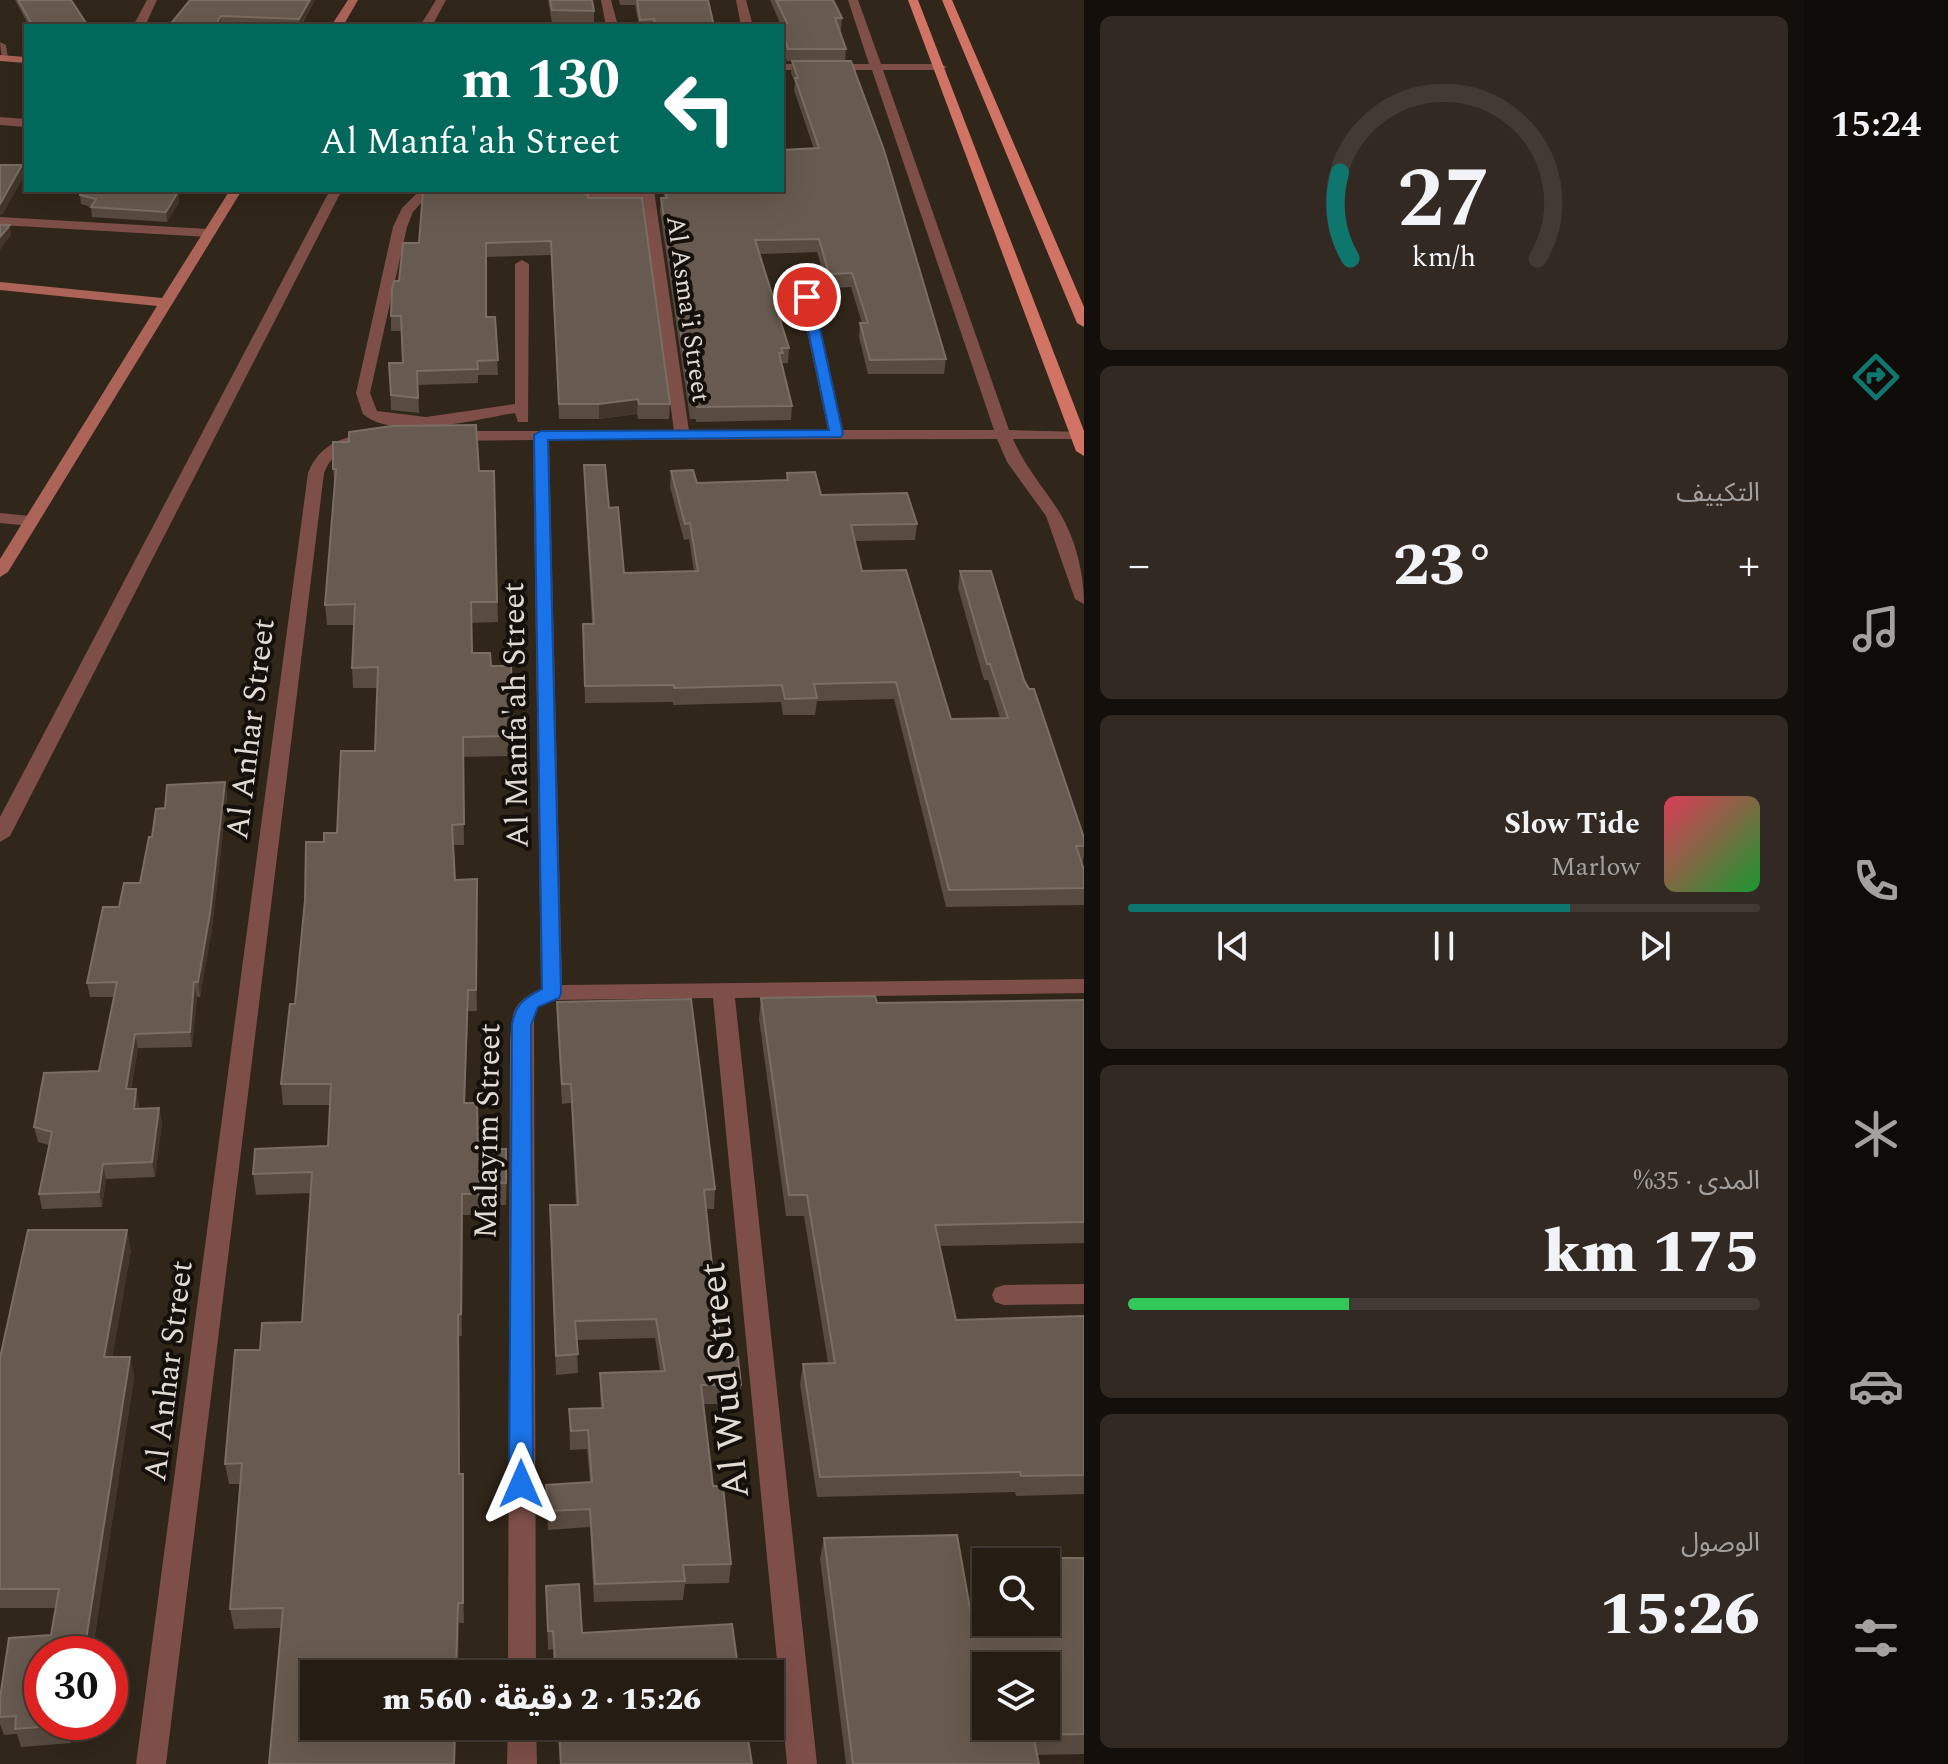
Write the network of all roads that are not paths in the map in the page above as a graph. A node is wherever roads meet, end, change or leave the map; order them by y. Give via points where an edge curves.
1 (152, 0) edge
2 (353, 0) edge
3 (441, 0) edge
4 (606, 0) edge
5 (741, 0) edge
6 (853, 0) edge
7 (913, 0) edge
8 (947, 0) edge
9 (140, 24) edge
10 (338, 24) edge
11 (427, 24) edge
12 (612, 24) edge
13 (747, 24) edge
14 (0, 45) edge
15 (1, 58) edge
16 (24, 60) edge
17 (784, 67) edge
18 (875, 67) junction
19 (941, 67) junction
20 (0, 121) edge
21 (24, 123) edge
22 (235, 192) edge
23 (335, 192) edge
24 (428, 194) edge
25 (648, 194) edge
26 (542, 197) edge
27 (0, 221) edge
28 (209, 233) junction
29 (522, 264) edge
30 (801, 270) dead end
31 (0, 286) edge
32 (166, 303) junction
33 (1084, 323) edge
34 (523, 407) junction
35 (682, 434) junction
36 (836, 434) junction
37 (1003, 434) junction
38 (1078, 434) junction
39 (532, 435) junction
40 (1084, 451) edge
41 (0, 518) edge
42 (31, 521) junction
43 (0, 572) edge
44 (1084, 599) edge
45 (0, 836) edge
46 (1084, 986) edge
47 (723, 989) junction
48 (552, 993) junction
49 (1084, 1294) edge
50 (1004, 1295) dead end
51 (522, 1660) edge
52 (522, 1740) edge
53 (151, 1764) edge
54 (522, 1764) edge
55 (802, 1764) edge

1 - 9 street
2 - 10 street
3 - 11 street
4 - 12 street
5 - 13 street
6 - 18 street
7 - 19 main road
8 - 33 main road
14 - 15 street
15 - 16 street
17 - 18 street
18 - 19 street
18 - 37 street
19 - 38 main road
20 - 21 street
22 - 28 street
23 - 45 street
24 - 34 street via 407,211 400,227 364,403 371,414 398,421
25 - 26 street
25 - 35 street, Al Asma'i Street
27 - 28 street
28 - 32 street
29 - 34 street, Al Manfa'ah Street
30 - 36 street
31 - 32 street
32 - 42 street
34 - 39 street, Al Manfa'ah Street
35 - 36 street, Al Anhar Street
35 - 39 street, Al Anhar Street
36 - 37 street, Al Anhar Street
37 - 38 street, Al Anhar Street
37 - 44 street via 1015,462 1054,516
38 - 40 main road
39 - 48 street, Al Manfa'ah Street
39 - 53 street, Al Anhar Street via 357,440 325,454 316,473
41 - 42 street
42 - 43 street
46 - 47 street
47 - 48 street
47 - 55 street, Al Wud Street
48 - 51 street, Malayim Street via 531,1002 522,1025
49 - 50 street
52 - 54 street

